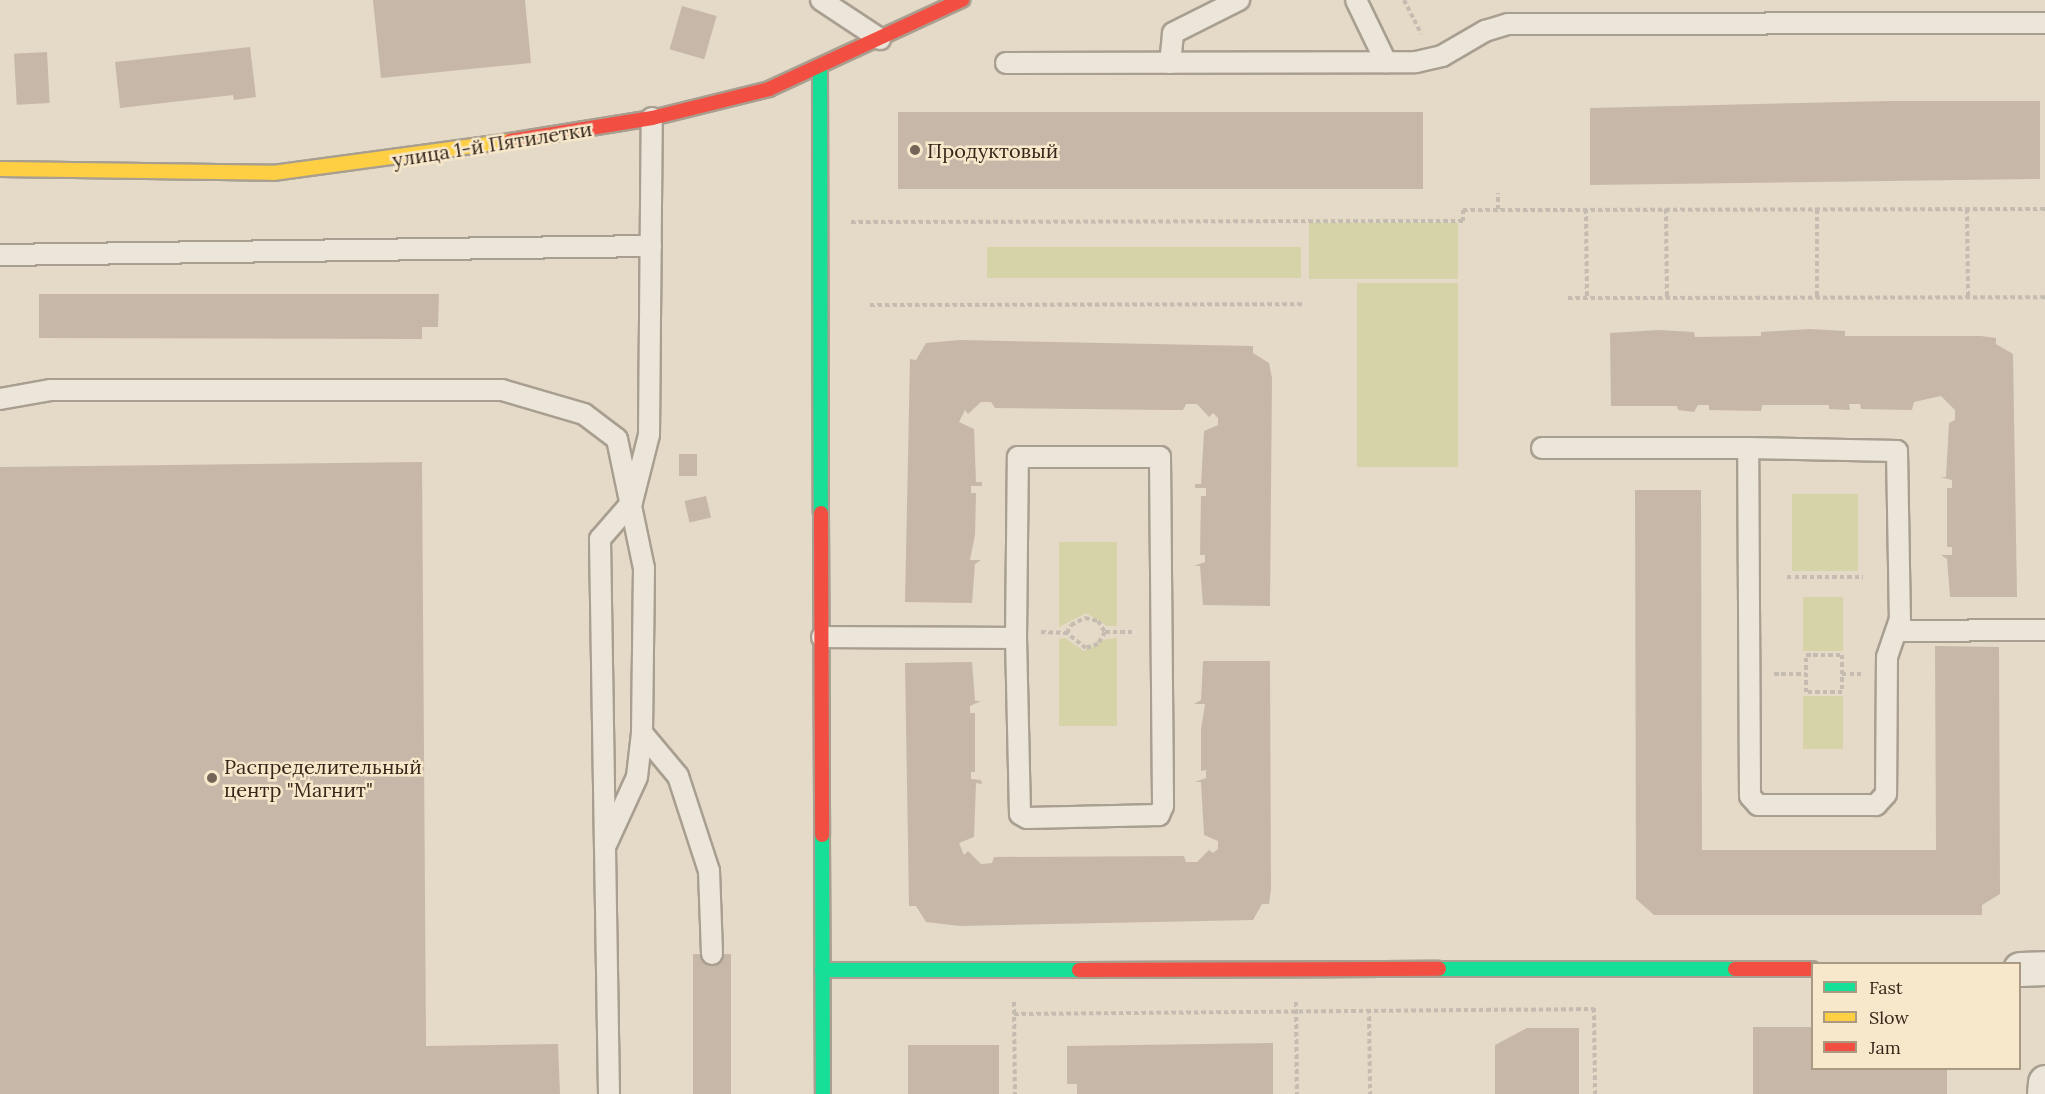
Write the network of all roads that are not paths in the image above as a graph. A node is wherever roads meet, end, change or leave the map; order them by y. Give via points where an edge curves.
1 (821, 0) edge
2 (962, 0) edge
3 (1239, 0) edge
4 (1356, 0) edge
5 (2045, 23) edge
6 (880, 39) junction
7 (1386, 62) junction
8 (1006, 63) dead end
9 (1170, 63) junction
10 (820, 68) junction
11 (652, 118) junction
12 (0, 169) edge
13 (651, 246) junction
14 (0, 255) edge
15 (0, 399) edge
16 (1542, 448) dead end
17 (1748, 448) junction
18 (632, 502) junction
19 (2045, 630) edge
20 (1899, 631) junction
21 (822, 637) junction
22 (1016, 638) junction
23 (642, 733) junction
24 (605, 847) junction
25 (712, 954) dead end
26 (1811, 969) edge
27 (2021, 969) edge
28 (2045, 969) edge
29 (822, 970) junction
30 (2045, 1082) edge
31 (609, 1094) edge
32 (823, 1094) edge
33 (2044, 1094) edge

1 - 6 lane
2 - 6 street, улица 1-й Пятилетки
3 - 9 lane via 1173,33
4 - 7 lane
5 - 7 lane via 1508,24 1433,60
6 - 10 street, улица 1-й Пятилетки
7 - 9 lane
8 - 9 lane
10 - 11 street, улица 1-й Пятилетки via 725,103
10 - 21 street
11 - 12 street, улица 1-й Пятилетки via 370,163 273,172
11 - 13 lane
13 - 14 lane
13 - 18 lane via 649,435
15 - 18 lane via 51,390 502,390 584,414 617,439
16 - 17 lane
17 - 20 lane via 1897,451
17 - 20 lane via 1752,802 1883,802 1886,666
18 - 23 lane via 644,568
18 - 24 lane via 600,539
19 - 20 lane
21 - 22 lane
21 - 29 street
22 - 22 lane via 1015,463 1024,454 1160,457 1163,806 1159,815 1027,818 1020,814
23 - 24 lane via 637,777
23 - 25 lane via 678,776 709,871
24 - 31 lane
26 - 29 street
27 - 28 street
29 - 32 street
30 - 33 street

